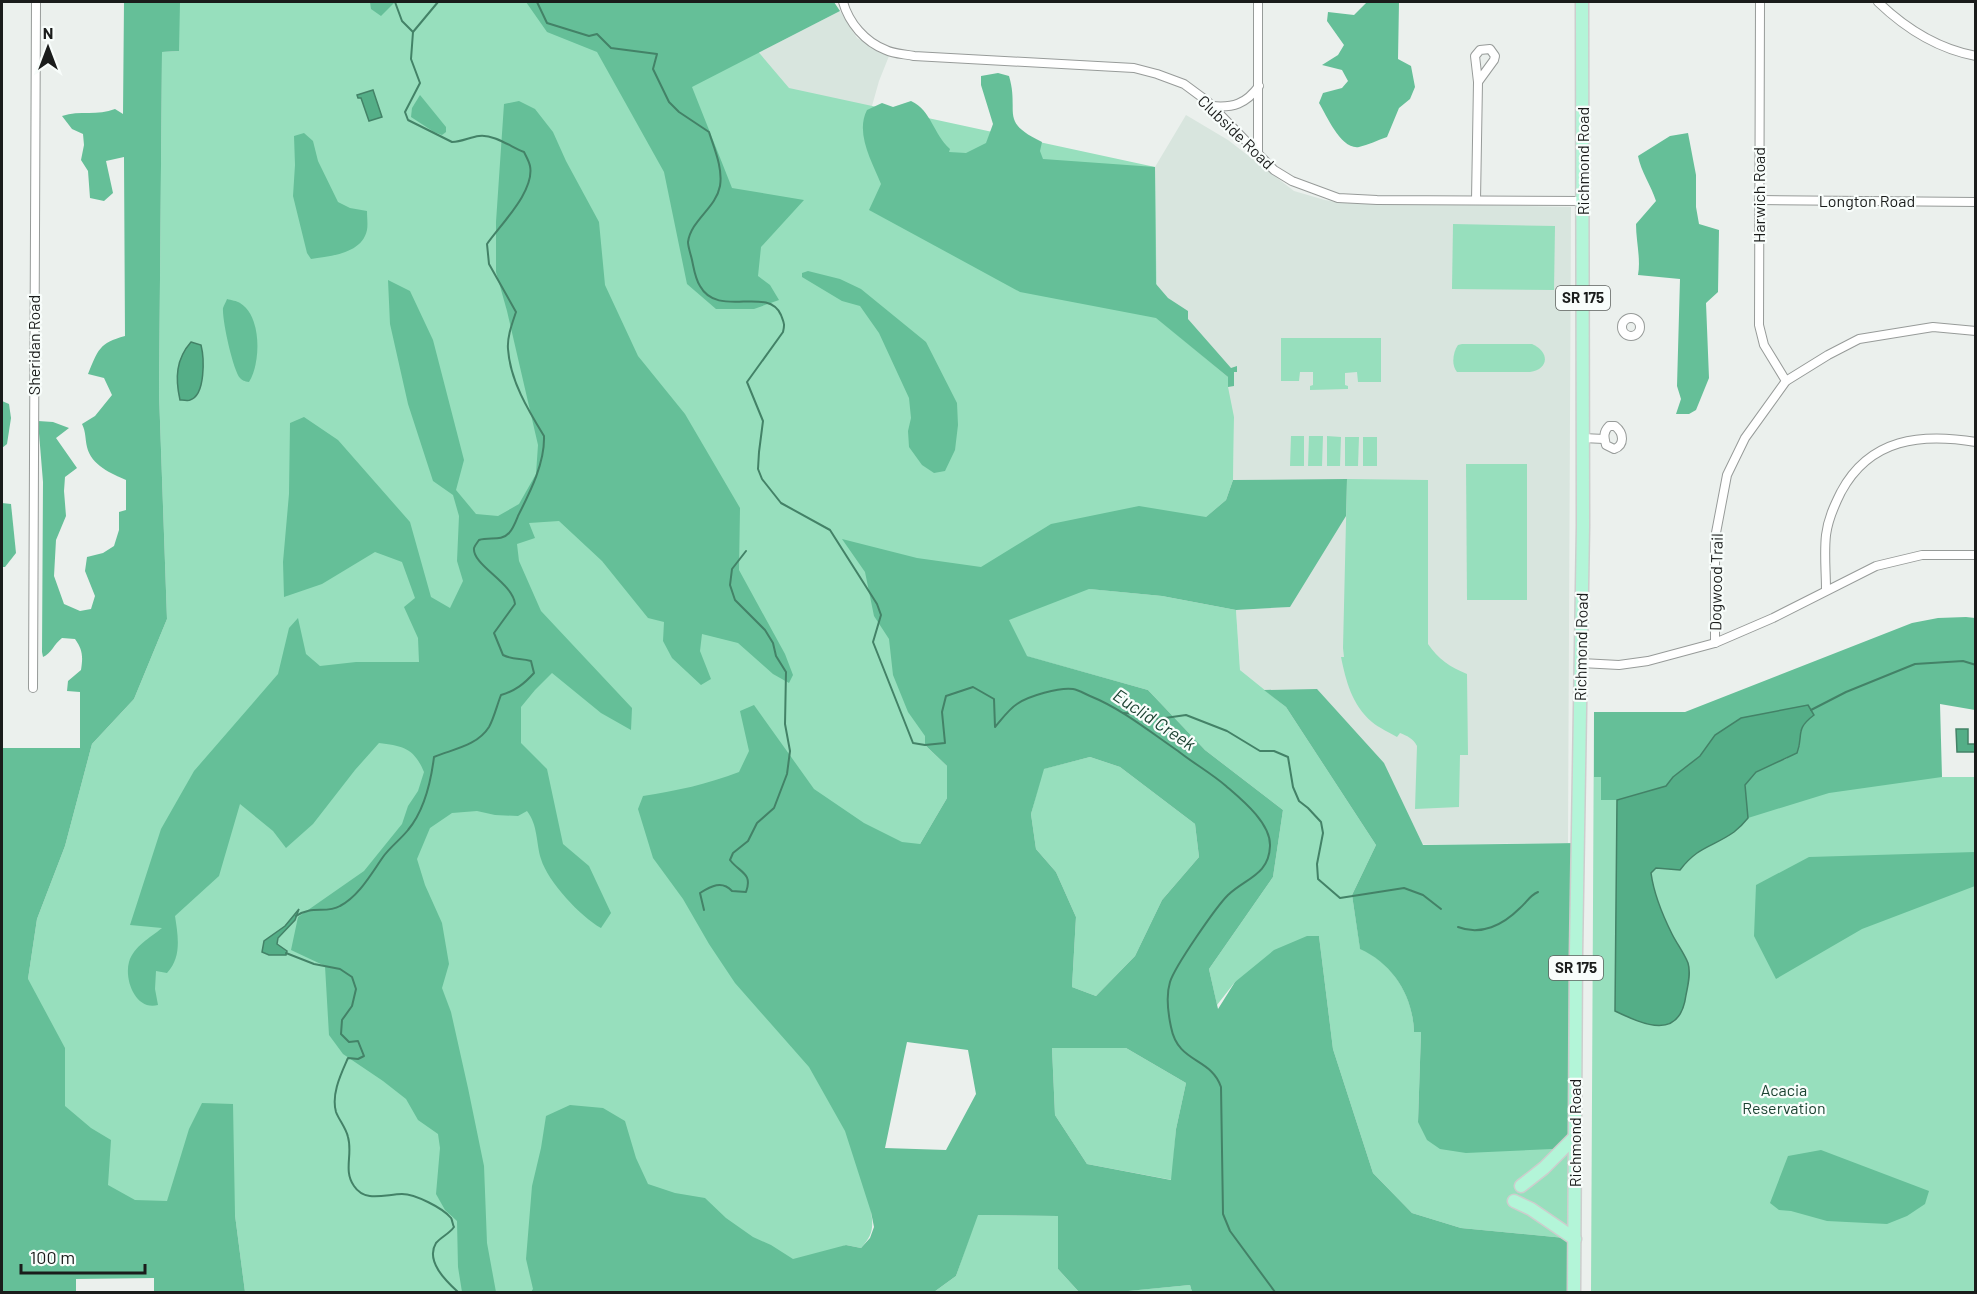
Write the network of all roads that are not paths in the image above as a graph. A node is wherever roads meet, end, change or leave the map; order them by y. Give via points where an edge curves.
1 (36, 2) edge
2 (843, 2) edge
3 (1258, 2) edge
4 (1582, 2) edge
5 (1760, 2) edge
6 (1878, 2) edge
7 (1976, 56) edge
8 (1478, 82) dead end
9 (1258, 86) junction
10 (1212, 106) junction
11 (1258, 154) junction
12 (1476, 200) junction
13 (1759, 200) junction
14 (1583, 201) junction
15 (1976, 202) edge
16 (1976, 331) edge
17 (1786, 381) junction
18 (1583, 438) junction
19 (1604, 439) dead end
20 (1976, 442) edge
21 (1976, 555) edge
22 (1826, 590) junction
23 (1715, 643) junction
24 (1581, 663) junction
25 (33, 688) dead end
26 (1575, 1137) junction
27 (1521, 1186) dead end
28 (1514, 1201) dead end
29 (1575, 1239) junction
30 (1574, 1293) edge

1 - 25 street, Sheridan Road
2 - 10 street, Clubside Road via 863,37 887,51 914,56 1134,68 1184,84
3 - 9 street
4 - 14 main road, Richmond Road / SR 175
5 - 13 street, Harwich Road
6 - 7 street via 1924,38
8 - 12 street
9 - 10 street via 1241,104
9 - 11 street
10 - 11 street, Clubside Road
11 - 12 street, Clubside Road via 1292,181 1338,198
12 - 14 street, Clubside Road
13 - 15 street, Longton Road
13 - 17 street, Harwich Road via 1759,325 1764,345
14 - 18 main road, Richmond Road / SR 175
16 - 17 street, Dogwood Trail via 1933,327 1859,339
17 - 23 street, Dogwood Trail via 1745,438 1727,475 1715,538
18 - 19 street
18 - 24 main road, Richmond Road / SR 175
20 - 22 street via 1948,437 1910,439 1869,457 1847,481 1832,510 1826,536
21 - 22 street via 1922,555 1899,560 1876,566
22 - 23 street
23 - 24 street via 1648,661 1619,665
24 - 26 main road, Richmond Road / SR 175
26 - 27 main road
26 - 29 main road, Richmond Road / SR 175
28 - 29 main road
29 - 30 main road, Richmond Road / SR 175

